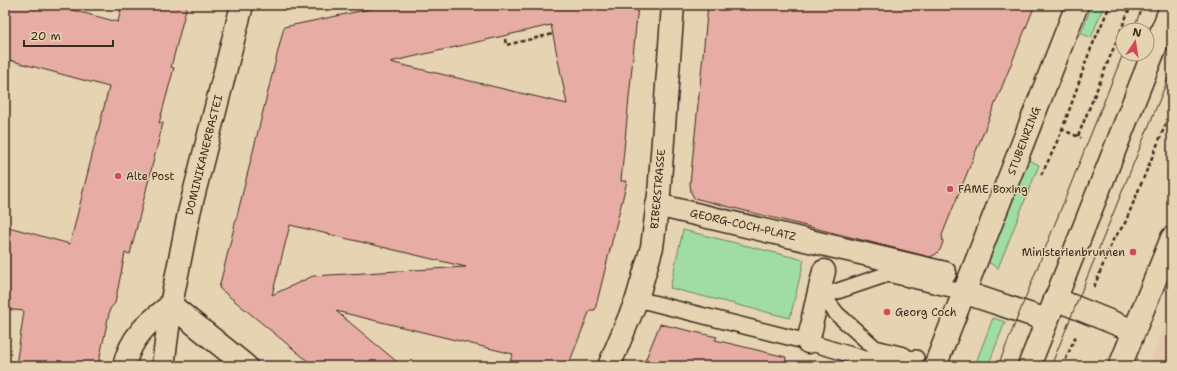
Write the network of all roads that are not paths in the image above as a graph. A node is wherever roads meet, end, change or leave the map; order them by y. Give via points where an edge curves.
1 (242, 5) edge
2 (673, 5) edge
3 (1077, 5) edge
4 (1172, 5) edge
5 (657, 205) junction
6 (1172, 238) edge
7 (826, 260) junction
8 (945, 272) dead end
9 (964, 292) junction
10 (637, 299) junction
11 (1055, 300) junction
12 (171, 305) junction
13 (1047, 320) junction
14 (811, 328) junction
15 (1134, 331) junction
16 (931, 364) edge
17 (124, 366) edge
18 (163, 366) edge
19 (246, 366) edge
20 (609, 366) edge
21 (1029, 366) edge
22 (1120, 366) edge

1 - 12 street, DOMINIKANERBASTEI via 189,213
2 - 5 street, BIBERSTRASSE
3 - 9 street, STUBENRING
4 - 11 street
5 - 7 street, GEORG-COCH-PLATZ
5 - 10 street, BIBERSTRASSE via 652,247
6 - 15 street
7 - 8 street, GEORG-COCH-PLATZ
7 - 14 street
9 - 13 street
9 - 16 street, STUBENRING
9 - 16 lane via 888,274 823,296 838,314 875,348
10 - 14 lane
10 - 20 street, BIBERSTRASSE
11 - 13 street
11 - 15 street
12 - 17 street via 143,328 126,355
12 - 18 street, DOMINIKANERBASTEI
12 - 19 street
13 - 21 street
14 - 16 lane via 875,362
15 - 22 street

